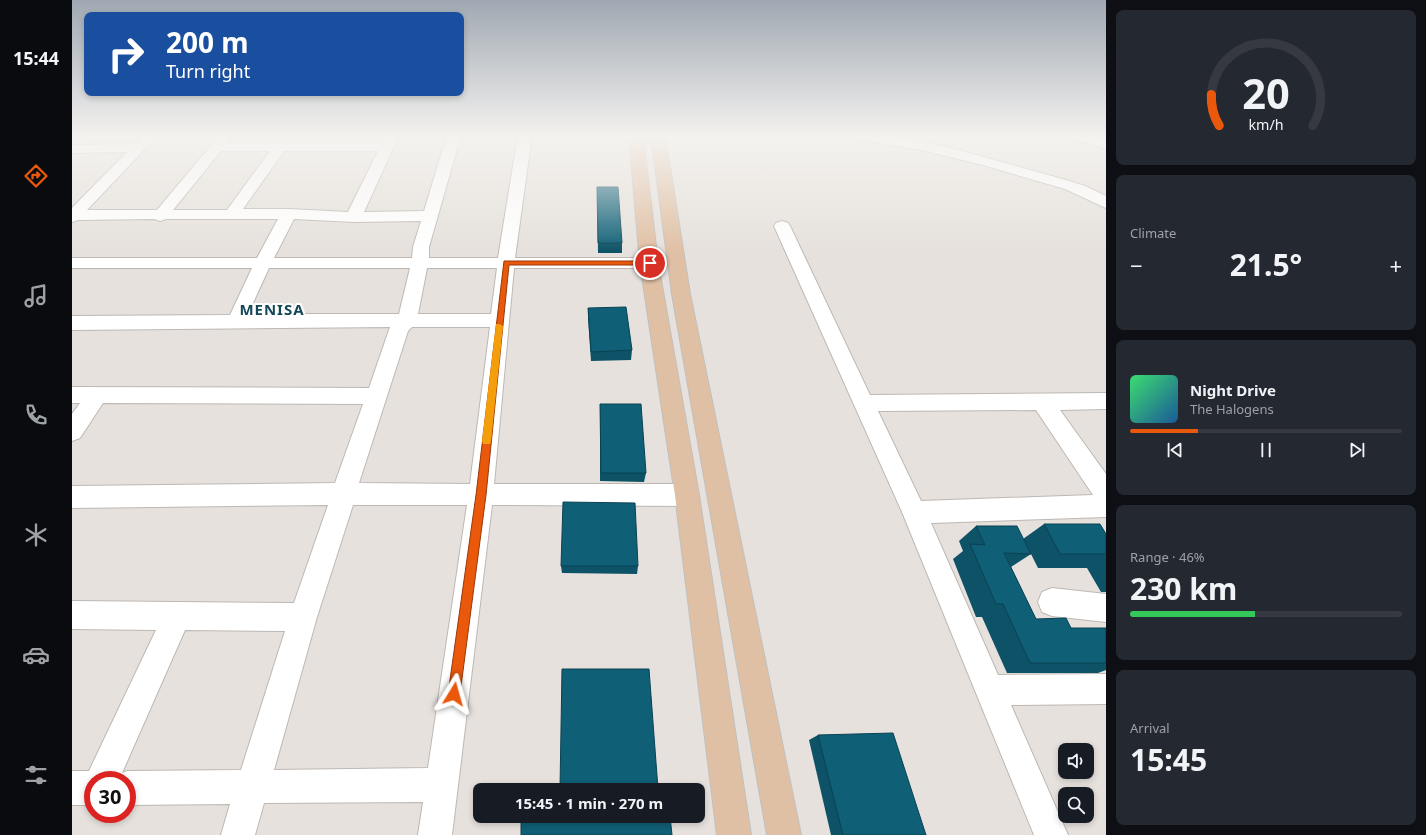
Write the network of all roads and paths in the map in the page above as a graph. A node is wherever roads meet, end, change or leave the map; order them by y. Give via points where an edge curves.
1 (114, 174) edge
2 (196, 174) edge
3 (261, 174) edge
4 (374, 174) edge
5 (442, 174) edge
6 (519, 174) edge
7 (640, 174) edge
8 (664, 174) edge
9 (1030, 174) edge
10 (1106, 203) edge
11 (289, 214) junction
12 (231, 215) junction
13 (73, 216) edge
14 (160, 216) junction
15 (430, 216) junction
16 (354, 217) junction
17 (782, 226) dead end
18 (263, 263) junction
19 (420, 263) junction
20 (506, 263) junction
21 (650, 263) junction
22 (72, 264) edge
23 (406, 320) junction
24 (500, 320) junction
25 (236, 321) junction
26 (72, 323) edge
27 (72, 395) edge
28 (97, 395) junction
29 (377, 396) junction
30 (1042, 401) junction
31 (1106, 401) edge
32 (863, 403) junction
33 (72, 432) edge
34 (344, 494) junction
35 (1106, 494) edge
36 (481, 495) junction
37 (687, 495) junction
38 (72, 497) edge
39 (1106, 506) edge
40 (914, 512) junction
41 (1052, 602) dead end
42 (1106, 608) edge
43 (72, 615) edge
44 (177, 616) junction
45 (303, 617) junction
46 (1106, 689) edge
47 (989, 690) junction
48 (106, 771) edge
49 (441, 785) junction
50 (253, 786) junction
51 (72, 788) edge
52 (84, 788) edge
53 (136, 788) edge
54 (238, 835) edge
55 (435, 835) edge
56 (734, 835) edge
57 (784, 835) edge
58 (1051, 835) edge

1 - 13 street
2 - 14 street
3 - 12 street
4 - 16 street
5 - 15 street
6 - 20 street
7 - 21 main road
8 - 57 main road via 681,294
9 - 10 street via 1076,188
11 - 12 street
11 - 16 street
11 - 18 street
12 - 14 street
13 - 14 street
15 - 16 street
15 - 19 street via 421,247
17 - 32 street
18 - 19 street
18 - 22 street
18 - 25 street
19 - 20 street
19 - 23 street
20 - 21 street
20 - 24 street
21 - 37 main road
23 - 24 street
23 - 25 street
23 - 29 street via 397,332
24 - 36 street
25 - 26 street
27 - 28 street
28 - 29 street
28 - 33 street
29 - 34 street
30 - 31 street
30 - 32 street
30 - 35 street
32 - 40 street
34 - 36 street
34 - 38 street
34 - 45 street
36 - 37 street
36 - 49 street
37 - 56 main road
39 - 40 street
40 - 47 street
41 - 42 street
43 - 44 street
44 - 45 street
44 - 48 street
45 - 50 street
46 - 47 street
47 - 58 street
49 - 50 street
49 - 55 street
50 - 53 street
50 - 54 street
51 - 52 street

